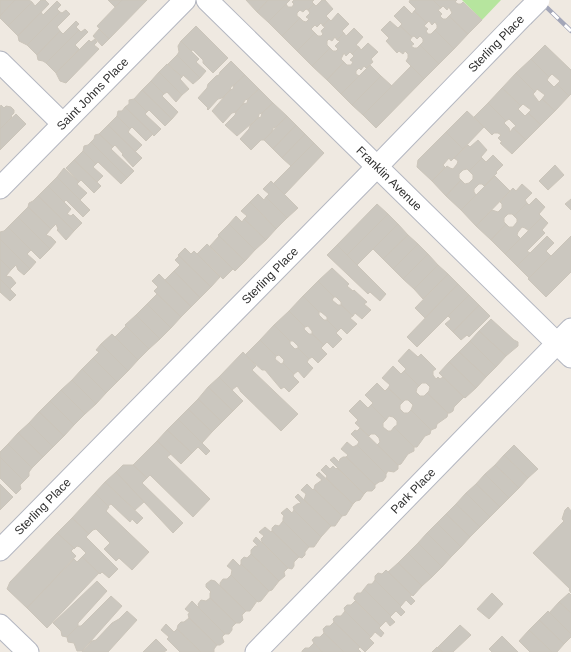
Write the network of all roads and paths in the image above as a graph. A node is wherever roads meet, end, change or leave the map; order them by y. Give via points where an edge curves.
1 (185, 0) edge
2 (207, 0) edge
3 (539, 0) edge
4 (0, 62) edge
5 (63, 124) junction
6 (377, 166) junction
7 (0, 188) edge
8 (566, 343) edge
9 (0, 550) edge
10 (0, 625) edge
11 (28, 652) edge
12 (256, 652) edge

1 - 5 street, Saint Johns Place
2 - 6 street, Franklin Avenue
3 - 6 street, Sterling Place, bridge
4 - 5 street
5 - 7 street, Saint Johns Place
6 - 8 street, Franklin Avenue
6 - 9 street, Sterling Place
8 - 12 street, Park Place
10 - 11 street

